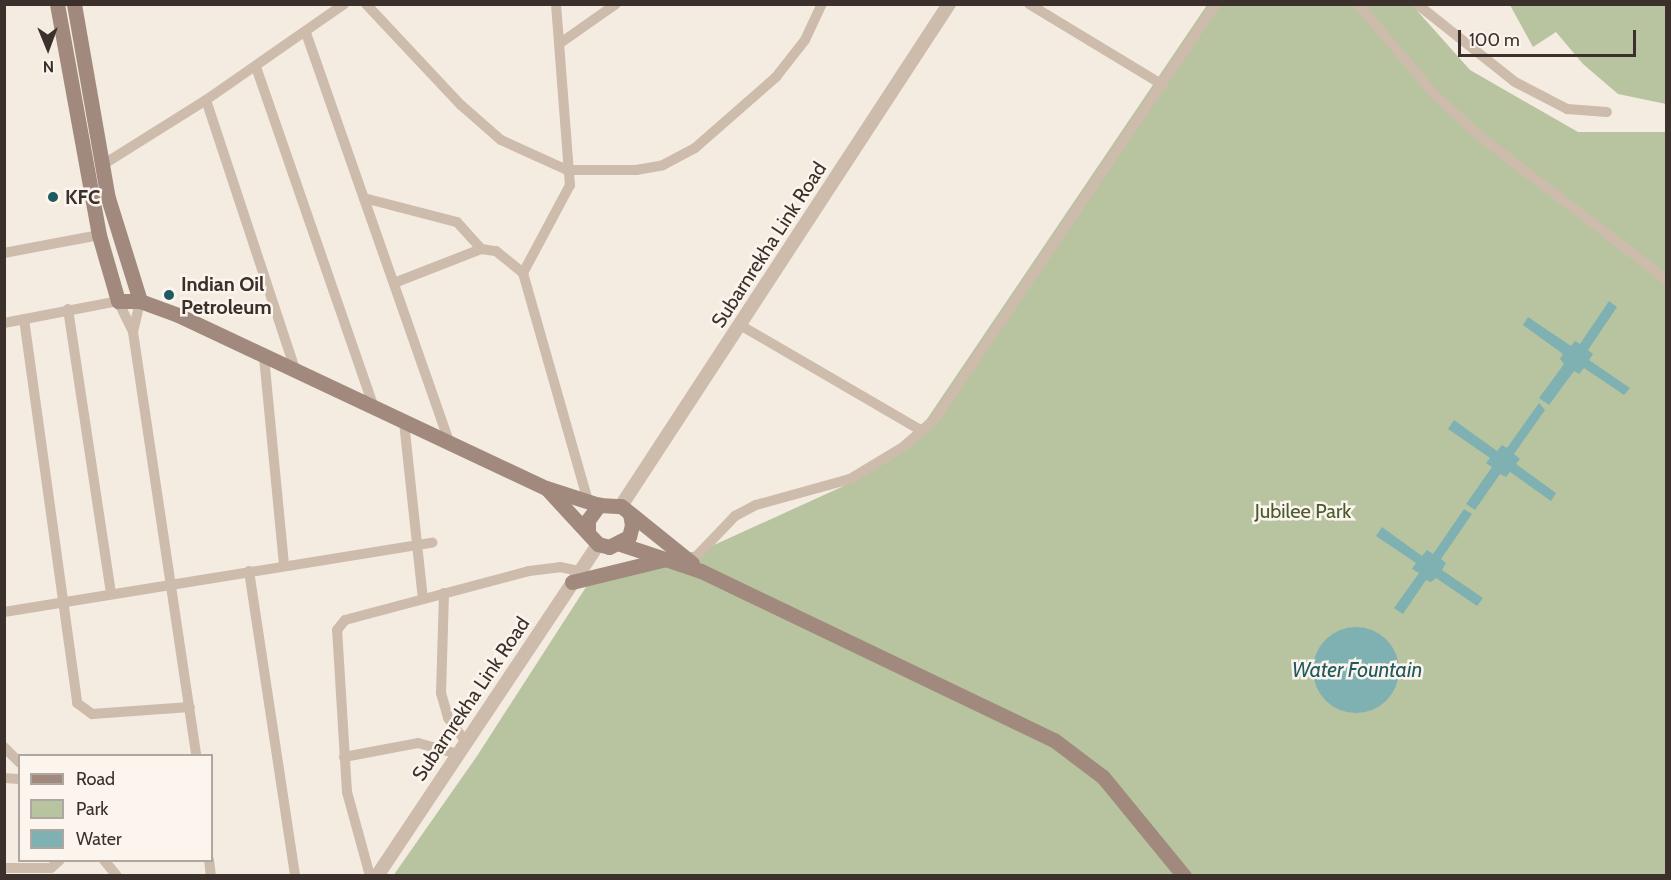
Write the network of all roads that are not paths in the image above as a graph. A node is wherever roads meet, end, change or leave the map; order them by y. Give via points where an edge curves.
1 (57, 4) edge
2 (74, 4) edge
3 (344, 4) edge
4 (366, 4) edge
5 (556, 4) edge
6 (616, 4) edge
7 (822, 4) edge
8 (949, 4) edge
9 (1029, 4) edge
10 (1216, 4) edge
11 (1358, 4) edge
12 (1417, 4) edge
13 (306, 33) junction
14 (559, 44) junction
15 (256, 67) junction
16 (1163, 85) junction
17 (206, 100) junction
18 (1607, 112) dead end
19 (104, 164) junction
20 (567, 170) junction
21 (364, 198) junction
22 (99, 235) junction
23 (481, 249) junction
24 (4, 253) edge
25 (523, 273) junction
26 (1666, 279) edge
27 (394, 283) junction
28 (140, 301) junction
29 (118, 302) junction
30 (68, 309) junction
31 (24, 319) junction
32 (4, 323) edge
33 (740, 324) junction
34 (133, 332) junction
35 (264, 357) junction
36 (296, 372) junction
37 (374, 408) junction
38 (404, 422) junction
39 (922, 431) junction
40 (450, 444) junction
41 (546, 488) junction
42 (593, 503) junction
43 (626, 510) junction
44 (588, 530) junction
45 (432, 543) dead end
46 (598, 544) junction
47 (620, 544) junction
48 (415, 545) junction
49 (666, 559) junction
50 (284, 564) junction
51 (696, 566) junction
52 (249, 571) junction
53 (576, 577) junction
54 (173, 582) junction
55 (111, 593) junction
56 (444, 593) junction
57 (423, 599) junction
58 (66, 601) junction
59 (4, 612) edge
60 (190, 707) junction
61 (4, 747) edge
62 (462, 748) junction
63 (196, 754) edge
64 (344, 757) junction
65 (18, 762) edge
66 (59, 862) edge
67 (105, 862) edge
68 (4, 868) edge
69 (117, 876) edge
70 (295, 876) edge
71 (370, 876) edge
72 (377, 876) edge
73 (1184, 876) edge

1 - 22 main road
2 - 19 main road
3 - 13 street
4 - 20 street via 478,122 501,140
5 - 14 street
6 - 14 street
7 - 20 street via 792,60 694,148 663,165 636,170
8 - 33 street, Subarnrekha Link Road
9 - 16 street
10 - 16 street
11 - 26 street via 1435,95 1482,138
12 - 18 street via 1515,82 1567,109
13 - 15 street
13 - 21 street
14 - 20 street
15 - 17 street
15 - 37 street
16 - 39 street via 946,406
17 - 19 street
17 - 36 street
19 - 28 main road via 117,238
20 - 25 street via 570,185 566,198 526,261
21 - 23 street via 457,222
21 - 27 street
22 - 24 street
22 - 29 main road
23 - 25 street via 496,251
23 - 27 street
25 - 42 street
27 - 40 street
28 - 29 main road
28 - 34 street
28 - 35 main road
29 - 30 street
29 - 34 street
30 - 31 street
30 - 55 street
31 - 32 street
31 - 58 street
33 - 39 street
33 - 43 street, Subarnrekha Link Road
34 - 54 street
35 - 36 main road
35 - 50 street
36 - 37 main road
37 - 38 main road
38 - 40 main road
38 - 48 street
39 - 51 street via 850,478 756,505 735,516
40 - 41 main road
41 - 42 main road
41 - 44 main road
42 - 43 main road
42 - 44 main road
43 - 47 main road via 632,525
43 - 51 main road
44 - 46 main road
45 - 48 street
46 - 47 main road
46 - 53 street, Subarnrekha Link Road
47 - 49 main road
48 - 50 street
48 - 57 street
49 - 51 main road
49 - 53 main road
50 - 52 street
51 - 73 main road via 1071,751 1103,777
52 - 54 street
52 - 70 street
53 - 56 street via 544,568
53 - 62 street, Subarnrekha Link Road
54 - 55 street
54 - 60 street
55 - 58 street
56 - 57 street
56 - 62 street via 441,693
57 - 64 street via 345,620 337,630
58 - 59 street
58 - 60 street via 77,703 84,711
60 - 63 street
61 - 65 street
62 - 64 street via 418,743
62 - 72 street, Subarnrekha Link Road
64 - 71 street via 352,821
66 - 68 street via 51,868
67 - 69 street

